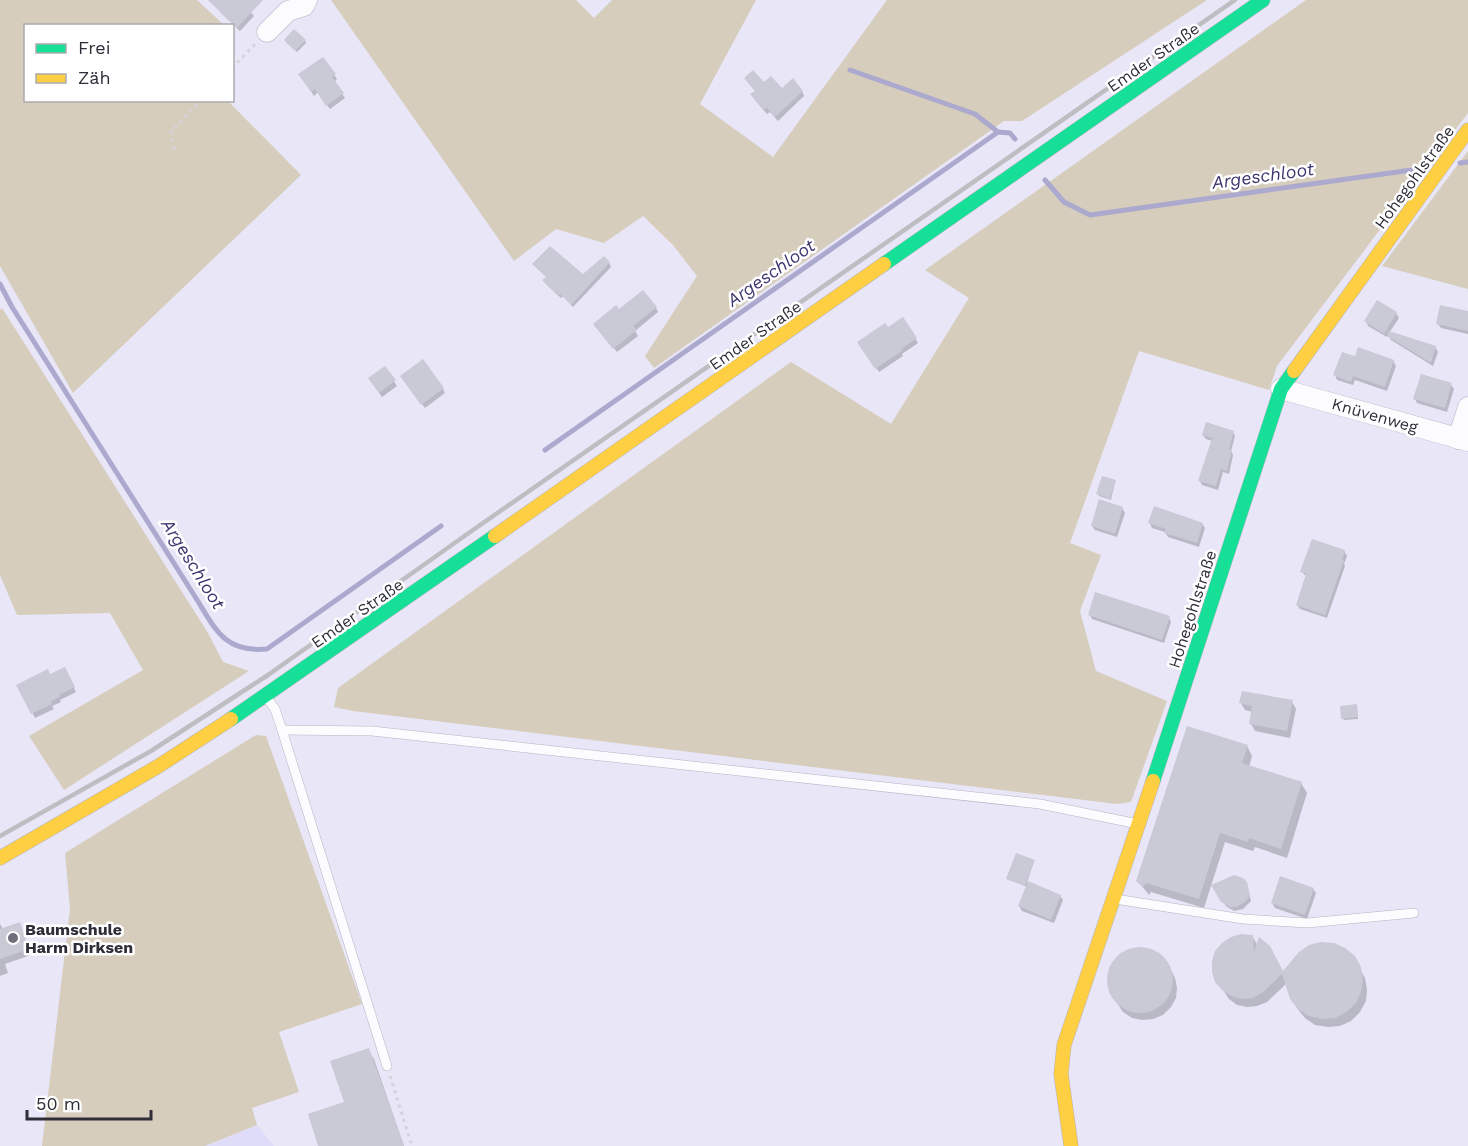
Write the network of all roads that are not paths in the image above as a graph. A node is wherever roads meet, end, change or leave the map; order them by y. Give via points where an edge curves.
1 (307, 0) edge
2 (1263, 0) edge
3 (267, 32) road end
4 (1468, 130) edge
5 (1281, 389) junction
6 (1468, 407) edge
7 (1463, 440) edge
8 (265, 697) junction
9 (282, 730) junction
10 (1139, 824) junction
11 (0, 858) edge
12 (1113, 898) junction
13 (1414, 913) dead end
14 (387, 1066) road end
15 (1071, 1146) edge

1 - 3 street via 304,6 288,11
2 - 8 main road, Emder Straße
4 - 5 main road, Hohegohlstraße
5 - 7 street, Knüvenweg
5 - 10 main road, Hohegohlstraße
6 - 7 street
8 - 9 lane via 275,709
8 - 11 main road, Emder Straße via 157,767
9 - 10 lane via 372,731 1040,804
9 - 14 lane
10 - 12 main road, Hohegohlstraße
12 - 13 lane via 1243,919 1307,923
12 - 15 main road, Hohegohlstraße via 1064,1045 1061,1074

